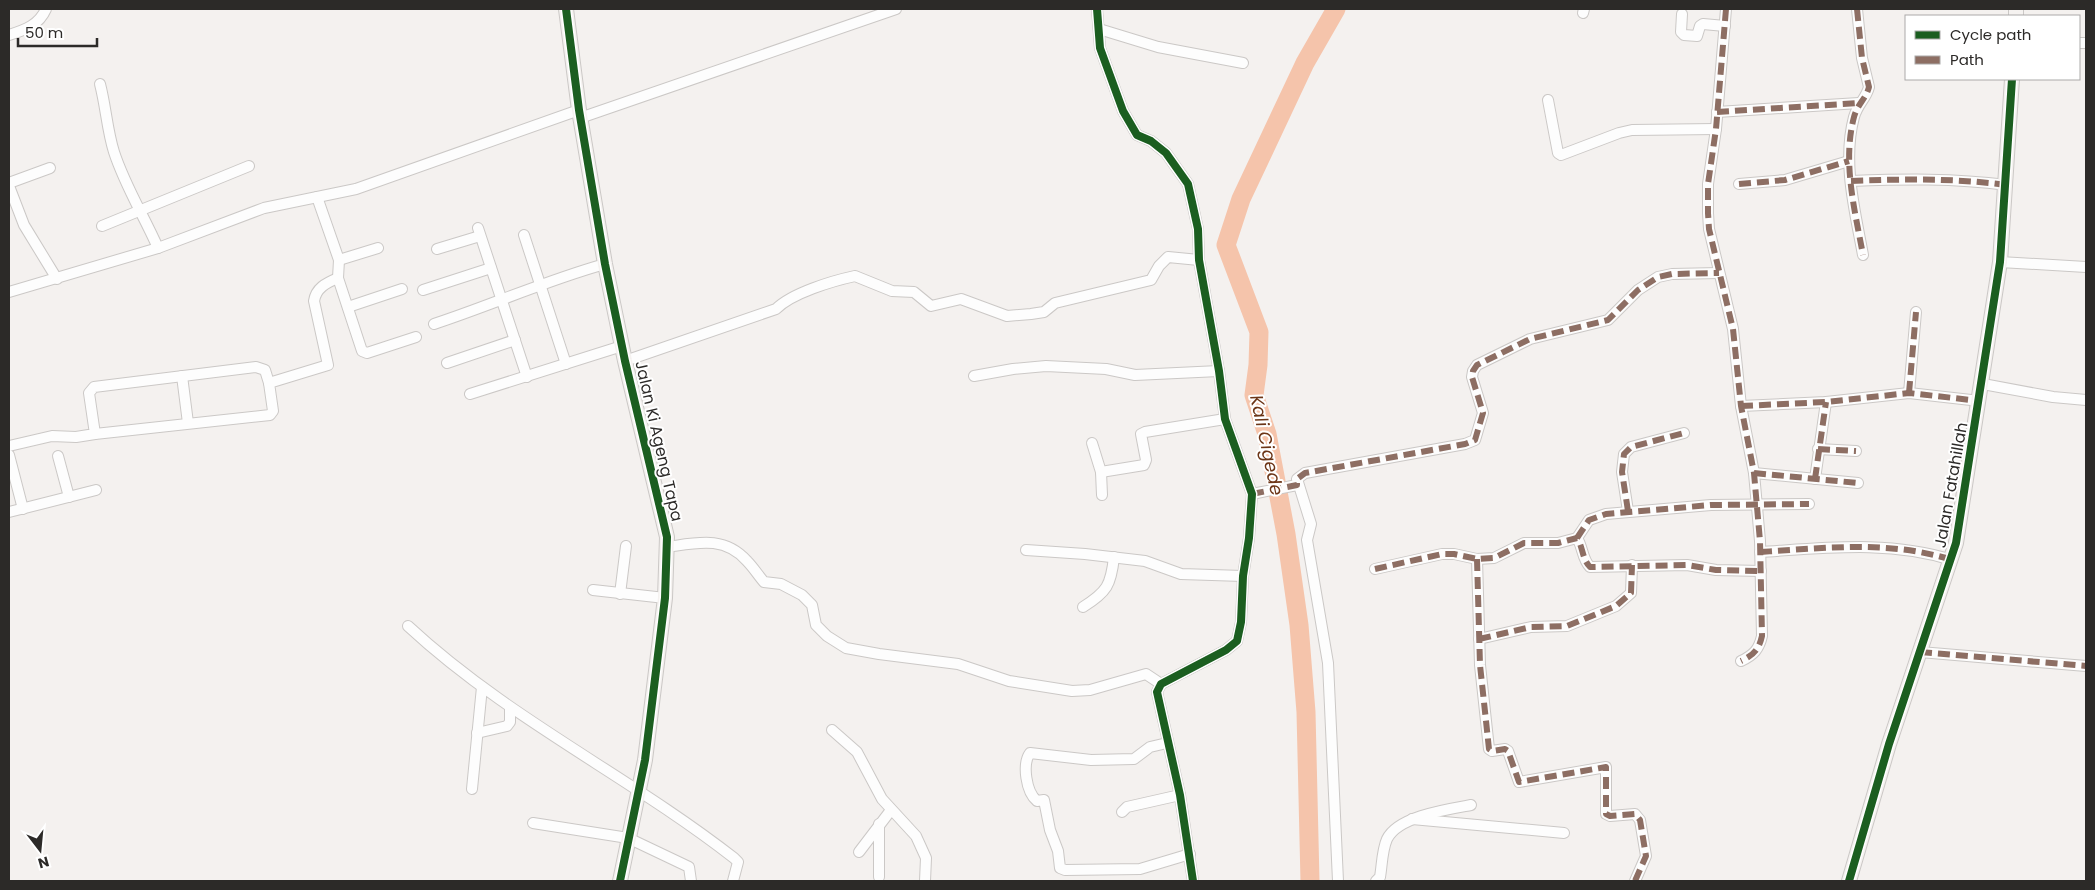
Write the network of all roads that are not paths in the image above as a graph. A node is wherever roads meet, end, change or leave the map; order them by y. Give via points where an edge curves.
1 (46, 9) edge
2 (566, 9) edge
3 (896, 9) edge
4 (1097, 9) edge
5 (1726, 9) edge
6 (1857, 9) edge
7 (1682, 14) dead end
8 (1725, 26) junction
9 (1099, 29) junction
10 (9, 35) edge
11 (1243, 63) dead end
12 (2012, 80) edge
13 (100, 84) dead end
14 (1548, 100) dead end
15 (1859, 103) junction
16 (1718, 112) junction
17 (580, 114) junction
18 (1716, 129) junction
19 (1849, 161) junction
20 (249, 166) dead end
21 (50, 168) dead end
22 (1851, 180) junction
23 (1739, 184) dead end
24 (9, 185) edge
25 (2007, 185) junction
26 (317, 197) junction
27 (142, 211) junction
28 (102, 226) dead end
29 (524, 236) dead end
30 (158, 248) junction
31 (378, 248) dead end
32 (437, 250) dead end
33 (1863, 255) dead end
34 (339, 260) junction
35 (1199, 260) junction
36 (2000, 262) junction
37 (605, 264) junction
38 (2086, 267) edge
39 (491, 268) junction
40 (1719, 273) junction
41 (338, 278) junction
42 (57, 279) junction
43 (540, 284) junction
44 (402, 289) dead end
45 (423, 290) dead end
46 (9, 292) edge
47 (502, 301) junction
48 (348, 307) junction
49 (1916, 312) dead end
50 (434, 324) dead end
51 (416, 337) dead end
52 (515, 340) junction
53 (622, 346) junction
54 (625, 361) junction
55 (447, 363) dead end
56 (566, 364) junction
57 (1219, 371) junction
58 (182, 376) junction
59 (527, 376) junction
60 (974, 376) dead end
61 (269, 383) junction
62 (1983, 384) junction
63 (1909, 393) junction
64 (470, 394) dead end
65 (2086, 400) edge
66 (1980, 401) junction
67 (1826, 402) junction
68 (1741, 406) junction
69 (1226, 419) junction
70 (188, 423) junction
71 (1684, 433) dead end
72 (95, 434) junction
73 (1092, 443) dead end
74 (9, 446) edge
75 (1818, 449) junction
76 (1856, 452) dead end
77 (9, 455) edge
78 (58, 456) dead end
79 (1101, 472) junction
80 (1754, 473) junction
81 (1815, 479) junction
82 (1858, 483) dead end
83 (1292, 485) junction
84 (96, 490) dead end
85 (1255, 493) junction
86 (1102, 495) dead end
87 (69, 497) junction
88 (1809, 504) dead end
89 (1757, 505) junction
90 (23, 508) junction
91 (1628, 511) junction
92 (9, 512) edge
93 (1577, 538) junction
94 (626, 546) dead end
95 (667, 548) junction
96 (1026, 550) dead end
97 (1760, 552) junction
98 (1114, 557) junction
99 (1477, 559) junction
100 (1952, 560) junction
101 (1632, 566) junction
102 (1375, 569) dead end
103 (1760, 571) junction
104 (1243, 576) junction
105 (593, 590) dead end
106 (620, 594) junction
107 (665, 598) junction
108 (1083, 607) dead end
109 (408, 626) dead end
110 (1479, 639) junction
111 (1920, 652) junction
112 (1741, 661) dead end
113 (2086, 666) edge
114 (1161, 684) junction
115 (482, 687) junction
116 (510, 708) junction
117 (832, 730) dead end
118 (477, 732) junction
119 (1167, 743) junction
120 (472, 789) dead end
121 (638, 791) junction
122 (1180, 795) junction
123 (1471, 805) dead end
124 (891, 810) junction
125 (1122, 812) dead end
126 (1412, 819) junction
127 (533, 823) dead end
128 (879, 824) junction
129 (1564, 833) dead end
130 (628, 838) junction
131 (859, 852) dead end
132 (1190, 854) junction
133 (879, 877) dead end
134 (620, 881) edge
135 (691, 881) edge
136 (733, 881) edge
137 (925, 881) edge
138 (1192, 881) edge
139 (1338, 881) edge
140 (1376, 881) edge
141 (1635, 881) edge
142 (1849, 881) edge

1 - 10 street via 42,18 33,25
2 - 17 street, Jalan Ki Ageng Tapa
3 - 17 street
4 - 9 street
5 - 8 street
6 - 15 street via 1869,89
7 - 8 street via 1681,32 1684,35 1697,36 1702,24
8 - 16 street
9 - 11 street via 1158,47
9 - 35 street via 1100,48 1110,77 1137,135 1166,153 1188,184 1198,229
12 - 25 street, Jalan Fatahillah
13 - 27 street via 114,153
14 - 18 street via 1561,155 1632,130
15 - 16 street
15 - 19 street via 1849,140
16 - 18 street
17 - 26 street via 356,189
17 - 37 street, Jalan Ki Ageng Tapa
18 - 40 street via 1708,197 1709,229
19 - 22 street
19 - 23 street via 1785,180
20 - 27 street
21 - 24 street
22 - 25 street via 1922,178
22 - 33 street
24 - 42 street via 24,225
25 - 36 street, Jalan Fatahillah
26 - 30 street via 264,208
26 - 34 street
27 - 28 street
27 - 30 street
29 - 43 street
30 - 42 street
31 - 34 street
32 - 39 street via 479,232
34 - 41 street
35 - 54 street via 1168,257 1151,280 1055,303 1041,313 1017,316 997,314 961,299 931,306 914,292 892,291 855,276 805,293 776,309
35 - 57 street
36 - 38 street
36 - 62 street, Jalan Fatahillah
37 - 43 street
37 - 53 street, Jalan Ki Ageng Tapa
39 - 45 street
39 - 47 street
40 - 68 street via 1733,329
40 - 83 street via 1658,277 1638,290 1608,320 1530,339 1478,365 1472,377 1483,413 1475,440 1305,473
41 - 48 street
41 - 61 street via 322,286 314,302 328,365
42 - 46 street
43 - 47 street
43 - 56 street
44 - 48 street
47 - 50 street
47 - 52 street
48 - 51 street via 364,353
49 - 63 street
52 - 55 street
52 - 59 street
53 - 54 street, Jalan Ki Ageng Tapa
53 - 56 street
54 - 95 street, Jalan Ki Ageng Tapa via 661,504
56 - 59 street
57 - 60 street via 1135,375 1106,369 1046,366
57 - 69 street
58 - 61 street via 256,367 266,370
58 - 70 street
58 - 72 street via 90,389
59 - 64 street
61 - 70 street via 273,411 270,415
62 - 65 street
62 - 66 street, Jalan Fatahillah
63 - 66 street
63 - 67 street
66 - 100 street, Jalan Fatahillah
67 - 68 street
67 - 75 street
68 - 80 street
69 - 79 street via 1144,432 1141,434 1146,460 1144,466
69 - 85 street
70 - 72 street
71 - 91 street via 1632,447 1624,454 1622,472
72 - 74 street via 52,436
73 - 79 street
75 - 76 street
75 - 81 street
77 - 90 street
78 - 87 street
79 - 86 street
80 - 81 street
80 - 89 street
81 - 82 street
83 - 85 street
83 - 139 street via 1311,524 1307,540 1328,663
84 - 87 street
85 - 104 street
87 - 90 street
88 - 89 street
89 - 91 street
89 - 97 street
90 - 92 street
91 - 93 street via 1592,518
93 - 99 street via 1558,543 1524,543 1494,558
93 - 101 street via 1590,566
94 - 106 street
95 - 107 street, Jalan Ki Ageng Tapa
95 - 114 street via 713,542 732,549 747,560 764,582 781,584 802,595 812,605 816,625 846,648 958,664 1009,681 1050,689 1090,690 1146,674
96 - 98 street
97 - 100 street via 1897,548
97 - 103 street
98 - 104 street via 1145,562 1181,574
98 - 108 street via 1112,575 1102,595
99 - 102 street via 1442,554
99 - 110 street
100 - 111 street, Jalan Fatahillah
101 - 103 street via 1687,564 1716,570
101 - 110 street via 1631,593 1616,606 1567,626 1531,627
103 - 112 street via 1760,646 1752,656
104 - 114 street via 1237,641
105 - 106 street
106 - 107 street
107 - 121 street, Jalan Ki Ageng Tapa via 645,760
109 - 115 street via 457,670
110 - 141 street via 1485,733 1489,749 1508,751 1519,782 1606,767 1606,814 1635,814 1640,820 1646,856
111 - 113 street
111 - 142 street, Jalan Fatahillah
114 - 119 street via 1157,692
115 - 116 street
115 - 118 street
116 - 118 street via 507,726
116 - 121 street
117 - 124 street via 857,752 876,791
118 - 120 street
119 - 122 street
119 - 132 street via 1150,747 1134,760 1091,760 1030,753 1028,785 1032,797 1037,801 1044,800 1060,868 1140,869
121 - 130 street, Jalan Ki Ageng Tapa
121 - 136 street via 691,825 738,862
122 - 125 street via 1127,807
122 - 132 street
123 - 126 street via 1426,813
124 - 128 street
124 - 137 street via 911,828 923,848
126 - 129 street
126 - 140 street via 1387,839 1380,878
127 - 130 street
128 - 131 street
128 - 133 street
130 - 134 street, Jalan Ki Ageng Tapa
130 - 135 street via 689,866
132 - 138 street

